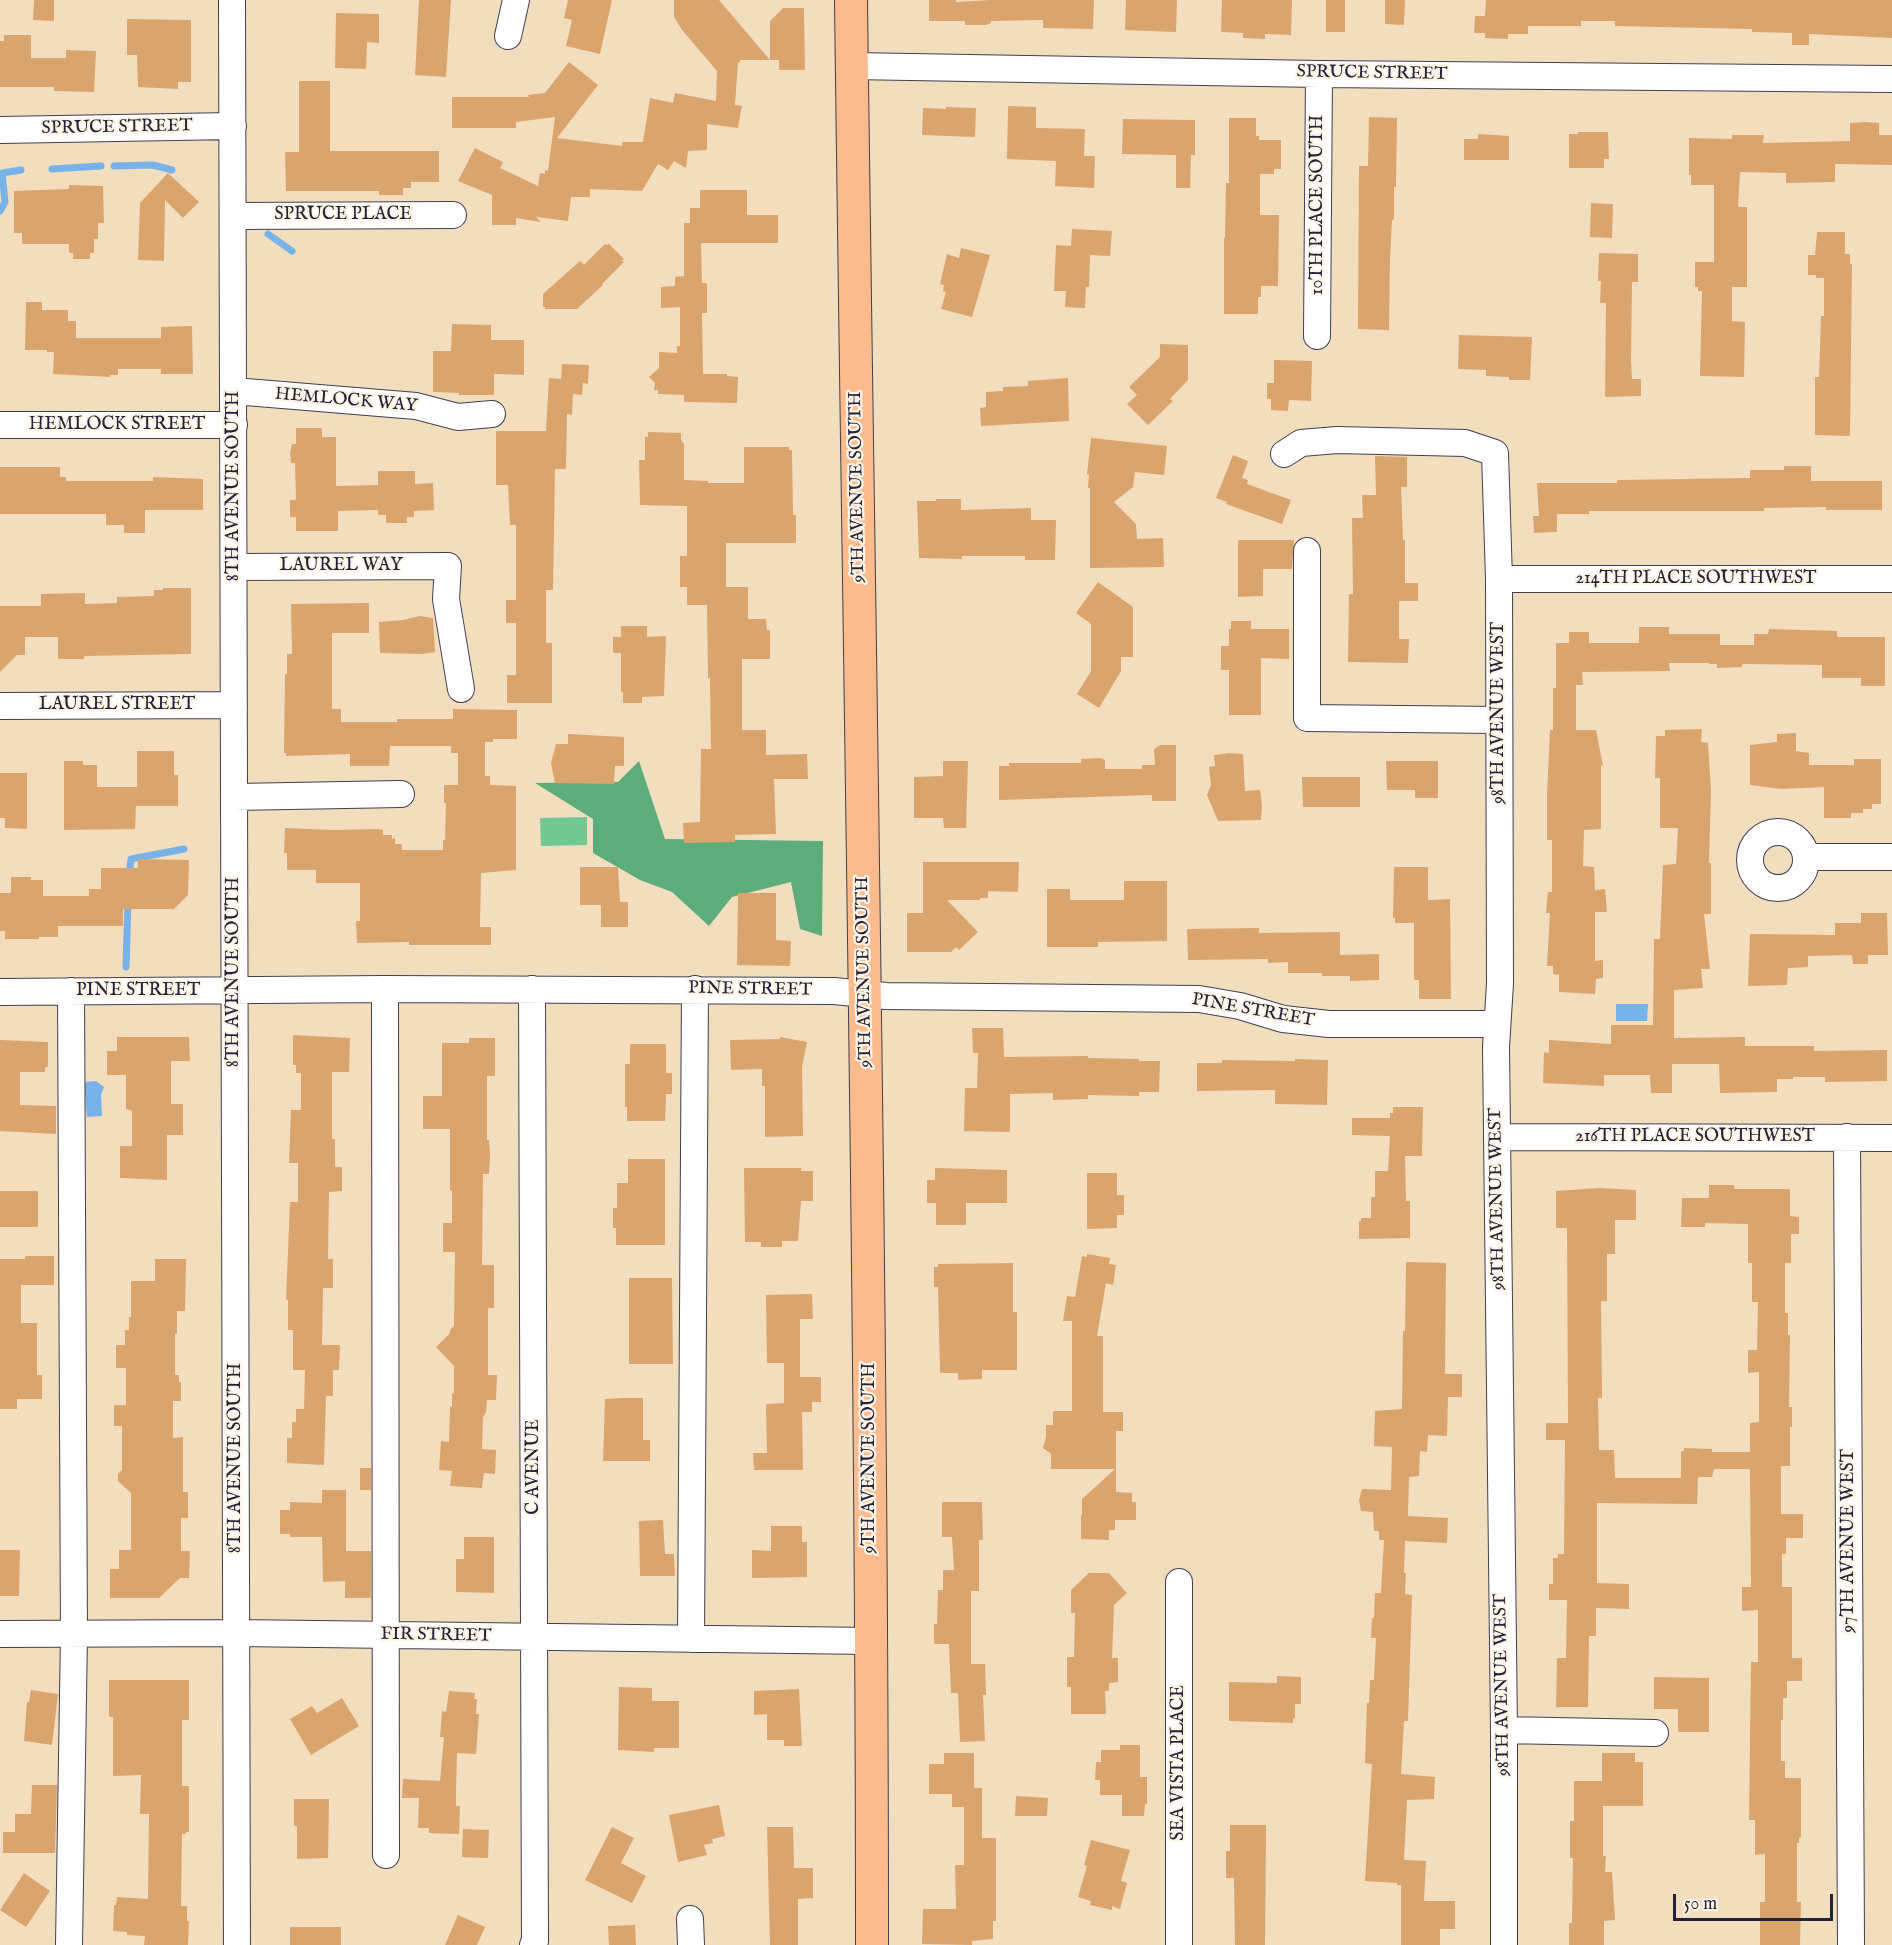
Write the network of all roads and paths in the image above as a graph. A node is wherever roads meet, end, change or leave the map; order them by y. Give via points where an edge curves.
1 (232, 0) edge
2 (516, 0) edge
3 (851, 0) edge
4 (508, 36) dead end
5 (852, 66) junction
6 (1319, 74) junction
7 (1892, 79) edge
8 (233, 126) junction
9 (0, 129) edge
10 (453, 214) dead end
11 (233, 216) junction
12 (1317, 336) dead end
13 (234, 392) junction
14 (492, 414) dead end
15 (0, 424) edge
16 (234, 425) junction
17 (1284, 454) dead end
18 (1307, 551) dead end
19 (234, 567) junction
20 (1499, 579) junction
21 (1892, 579) edge
22 (461, 689) dead end
23 (0, 705) edge
24 (234, 705) junction
25 (1499, 720) junction
26 (401, 794) dead end
27 (234, 797) junction
28 (1806, 857) dead end
29 (1892, 857) edge
30 (385, 989) junction
31 (532, 989) junction
32 (695, 989) junction
33 (234, 990) junction
34 (71, 991) junction
35 (0, 992) edge
36 (866, 995) junction
37 (1497, 1024) junction
38 (1497, 1137) junction
39 (1847, 1137) junction
40 (1892, 1138) edge
41 (1179, 1582) dead end
42 (236, 1633) junction
43 (0, 1634) edge
44 (74, 1634) junction
45 (386, 1635) junction
46 (535, 1637) junction
47 (691, 1639) junction
48 (872, 1641) junction
49 (1504, 1730) junction
50 (1655, 1733) dead end
51 (386, 1855) dead end
52 (690, 1919) dead end
53 (69, 1945) edge
54 (237, 1945) edge
55 (533, 1945) edge
56 (691, 1945) edge
57 (872, 1945) edge
58 (1179, 1945) edge
59 (1504, 1945) edge
60 (1851, 1945) edge

1 - 8 street, 8TH AVENUE SOUTH
2 - 4 street
3 - 5 main road, 9TH AVENUE SOUTH
5 - 6 street, SPRUCE STREET
5 - 36 main road, 9TH AVENUE SOUTH
6 - 7 street, SPRUCE STREET
6 - 12 street, 10TH PLACE SOUTH
8 - 9 street, SPRUCE STREET
8 - 11 street, 8TH AVENUE SOUTH
10 - 11 street, SPRUCE PLACE
11 - 13 street, 8TH AVENUE SOUTH
13 - 14 street, HEMLOCK WAY via 416,406 459,417
13 - 16 street, 8TH AVENUE SOUTH
15 - 16 street, HEMLOCK STREET
16 - 19 street, 8TH AVENUE SOUTH
17 - 20 street, 98TH AVENUE WEST via 1301,443 1337,440 1465,443 1495,453
18 - 25 street via 1307,718
19 - 22 street, LAUREL WAY via 448,566 446,598
19 - 24 street, 8TH AVENUE SOUTH
20 - 21 street, 214TH PLACE SOUTHWEST
20 - 25 street, 98TH AVENUE WEST
23 - 24 street, LAUREL STREET
24 - 27 street, 8TH AVENUE SOUTH
25 - 37 street, 98TH AVENUE WEST
26 - 27 street
27 - 33 street, 8TH AVENUE SOUTH
28 - 29 street
30 - 31 street, PINE STREET
30 - 33 street, PINE STREET
30 - 45 street
31 - 32 street, PINE STREET
31 - 46 street, C AVENUE
32 - 36 street, PINE STREET
32 - 47 street
33 - 34 street, PINE STREET
33 - 42 street, 8TH AVENUE SOUTH
34 - 35 street, PINE STREET
34 - 44 street
36 - 37 street, PINE STREET via 1199,999 1284,1019 1329,1024
36 - 48 main road, 9TH AVENUE SOUTH
37 - 38 street, 98TH AVENUE WEST
38 - 39 street, 216TH PLACE SOUTHWEST
38 - 49 street, 98TH AVENUE WEST
39 - 40 street, 216TH PLACE SOUTHWEST
39 - 60 street, 97TH AVENUE WEST
41 - 58 street, SEA VISTA PLACE
42 - 44 street, FIR STREET
42 - 45 street, FIR STREET
42 - 54 street, 8TH AVENUE SOUTH
43 - 44 street, FIR STREET
44 - 53 street
45 - 46 street, FIR STREET
45 - 51 street
46 - 47 street, FIR STREET
46 - 55 street, C AVENUE
47 - 48 street, FIR STREET
48 - 57 main road, 9TH AVENUE SOUTH
49 - 50 street
49 - 59 street, 98TH AVENUE WEST
52 - 56 street

